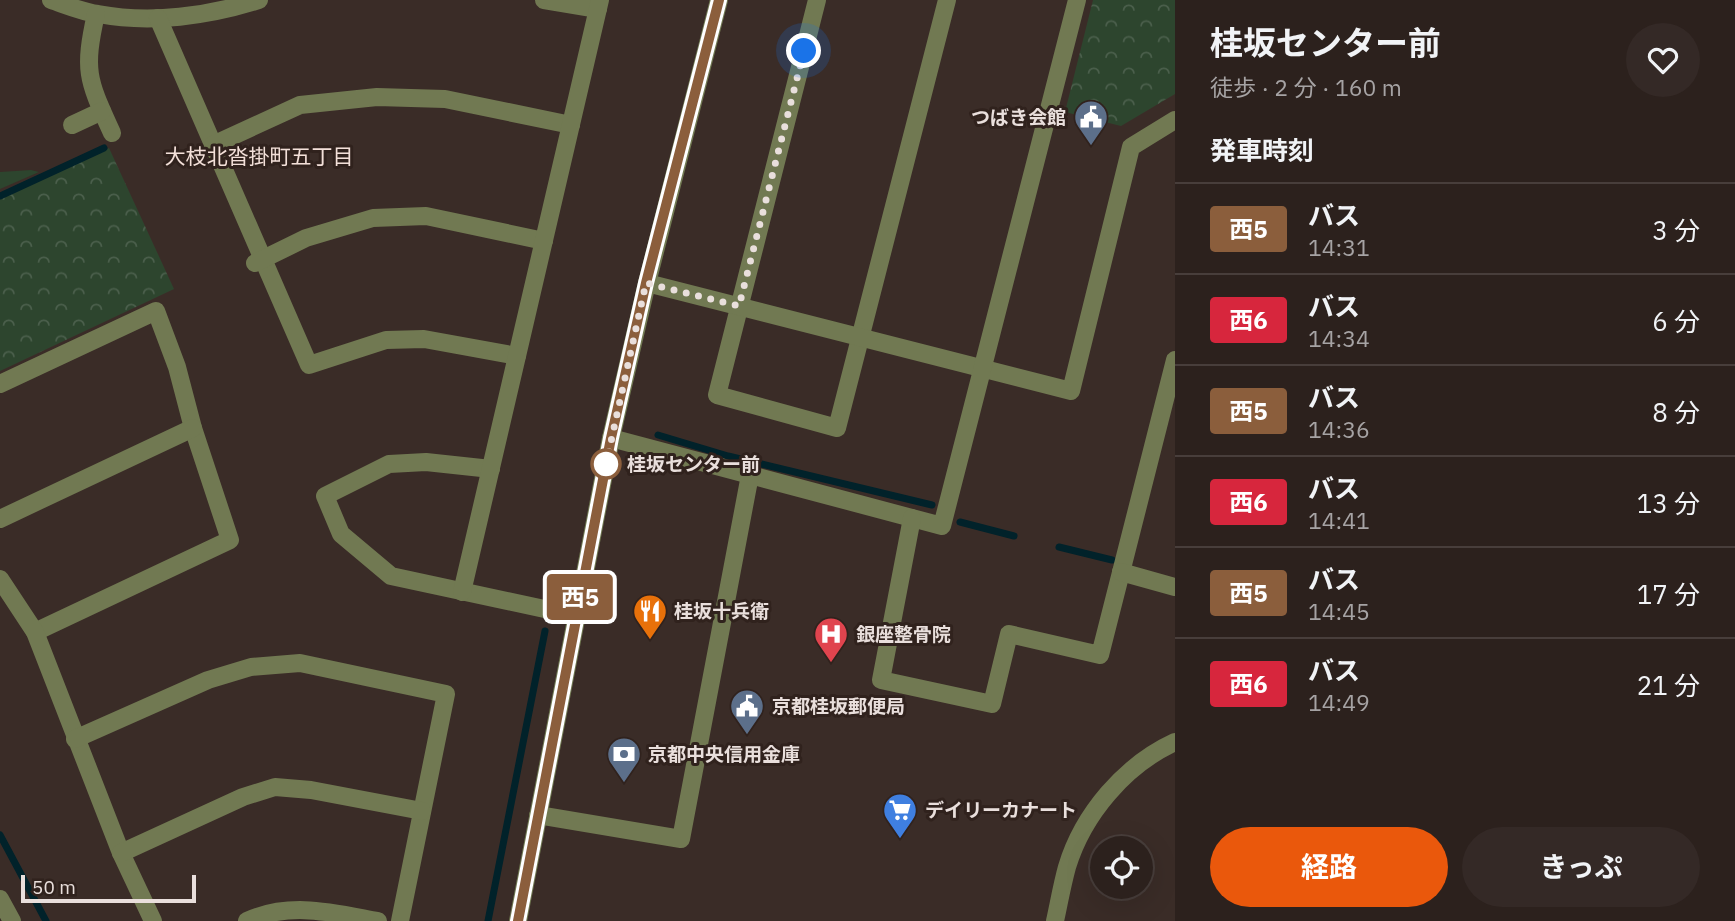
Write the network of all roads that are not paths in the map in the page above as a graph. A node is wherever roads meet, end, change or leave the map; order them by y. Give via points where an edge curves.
1 (51, 0) edge
2 (259, 0) edge
3 (544, 0) edge
4 (719, 0) edge
5 (817, 0) edge
6 (947, 0) edge
7 (1077, 0) edge
8 (599, 5) edge
9 (96, 14) junction
10 (158, 18) junction
11 (102, 111) junction
12 (1175, 120) edge
13 (72, 125) dead end
14 (571, 125) junction
15 (112, 133) dead end
16 (213, 145) junction
17 (544, 241) junction
18 (258, 261) junction
19 (646, 283) junction
20 (739, 306) junction
21 (860, 337) junction
22 (517, 356) junction
23 (1175, 360) edge
24 (983, 368) junction
25 (0, 384) edge
26 (1168, 415) edge
27 (193, 428) junction
28 (611, 438) junction
29 (491, 469) junction
30 (750, 475) junction
31 (912, 517) junction
32 (0, 519) edge
33 (1121, 572) junction
34 (0, 579) edge
35 (1175, 587) edge
36 (462, 592) junction
37 (577, 616) junction
38 (35, 632) junction
39 (75, 739) junction
40 (1175, 741) edge
41 (422, 811) junction
42 (538, 815) junction
43 (121, 853) junction
44 (0, 899) edge
45 (12, 921) edge
46 (153, 921) edge
47 (247, 921) edge
48 (378, 921) edge
49 (400, 921) edge
50 (518, 921) edge
51 (1055, 921) edge

1 - 9 street
2 - 10 street via 212,13
3 - 8 street
4 - 19 street
5 - 20 street
6 - 21 street
7 - 24 street
8 - 14 street
9 - 10 street
9 - 11 street via 88,66
10 - 16 street
11 - 13 street
11 - 15 street
12 - 24 street via 1131,147 1072,391
14 - 16 street via 445,99 377,97 300,105
14 - 17 street
16 - 18 street
17 - 18 street via 426,216 373,218 306,238
17 - 22 street
18 - 22 street via 309,365 386,340 424,339
19 - 20 street
19 - 28 street
20 - 21 street
20 - 21 street via 717,395 837,428
21 - 24 street
22 - 29 street
23 - 26 street
24 - 31 street via 942,526
25 - 27 street via 156,312
26 - 33 street
27 - 32 street
27 - 38 street via 230,540
28 - 30 street
28 - 37 street
29 - 36 street
29 - 36 street via 426,462 389,464 325,496 341,534 391,576
30 - 31 street
30 - 42 street via 681,839
31 - 33 street via 881,680 992,704 1009,634 1100,655
33 - 35 street
34 - 38 street
36 - 37 street
37 - 42 street
38 - 39 street
39 - 41 street via 208,680 251,667 300,663 446,694
39 - 43 street
40 - 51 street via 1126,774 1100,803 1080,834
41 - 43 street via 275,787
41 - 49 street
42 - 50 street
43 - 46 street
44 - 45 street
47 - 48 street via 286,910 312,909

